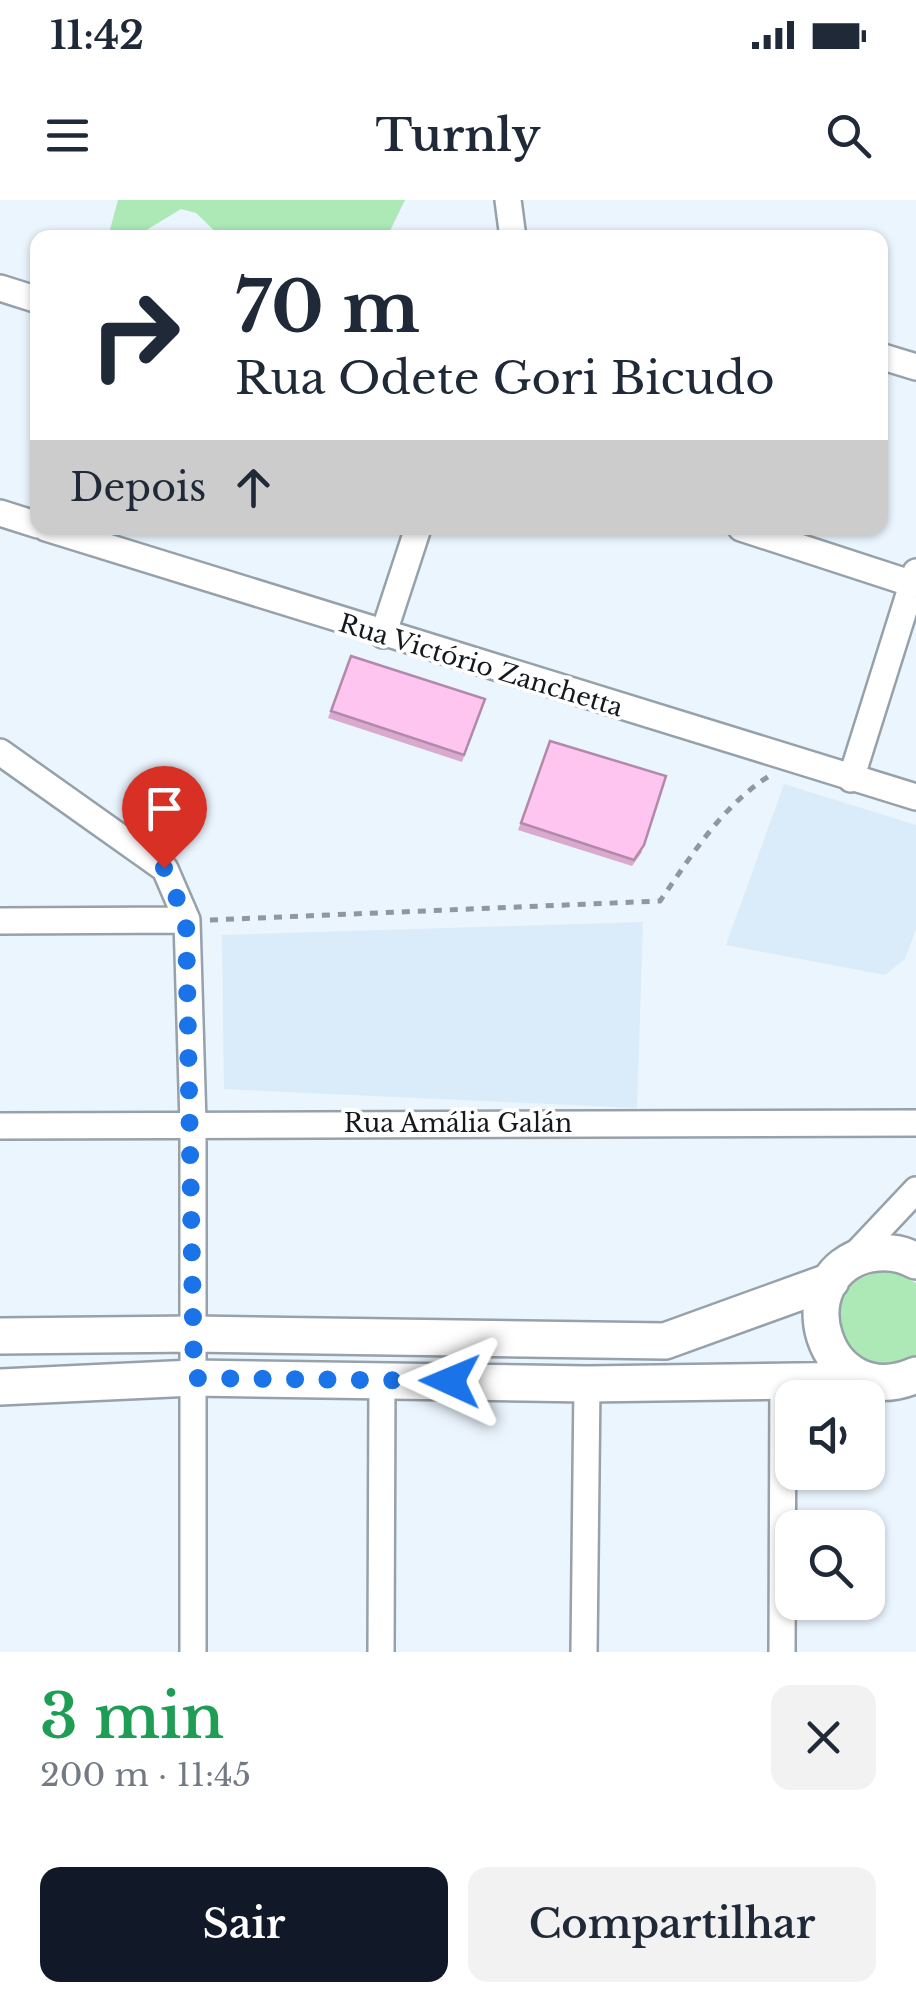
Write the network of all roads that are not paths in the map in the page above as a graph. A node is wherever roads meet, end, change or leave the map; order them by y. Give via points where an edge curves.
1 (508, 200) edge
2 (513, 230) edge
3 (0, 288) edge
4 (30, 297) edge
5 (888, 358) edge
6 (916, 367) edge
7 (0, 513) edge
8 (30, 522) edge
9 (68, 535) edge
10 (416, 535) edge
11 (765, 535) edge
12 (914, 578) edge
13 (383, 635) junction
14 (0, 752) edge
15 (850, 779) junction
16 (916, 798) edge
17 (186, 920) junction
18 (0, 921) edge
19 (192, 1122) junction
20 (916, 1123) edge
21 (0, 1126) edge
22 (916, 1190) edge
23 (916, 1261) edge
24 (838, 1273) junction
25 (194, 1334) junction
26 (0, 1336) edge
27 (194, 1378) junction
28 (782, 1378) junction
29 (382, 1380) junction
30 (896, 1383) edge
31 (587, 1384) junction
32 (0, 1387) edge
33 (193, 1652) edge
34 (381, 1652) edge
35 (584, 1652) edge
36 (782, 1652) edge

1 - 2 street
3 - 4 street
5 - 6 street
7 - 8 street
9 - 13 street, Rua Victório Zanchetta
10 - 13 street
11 - 12 street
12 - 15 street
13 - 15 street, Rua Victório Zanchetta
14 - 17 street via 164,868
15 - 16 street, Rua Victório Zanchetta
17 - 18 street
17 - 19 street
19 - 20 street, Rua Amália Galán
19 - 21 street, Rua Amália Galán
19 - 25 street
22 - 24 street
23 - 24 street via 886,1252 865,1255
24 - 25 street via 666,1341
24 - 30 street via 822,1300 824,1340 840,1364
25 - 26 street
25 - 27 street
27 - 29 street
27 - 32 street
27 - 33 street
28 - 30 street
28 - 31 street
28 - 36 street
29 - 31 street
29 - 34 street
31 - 35 street

